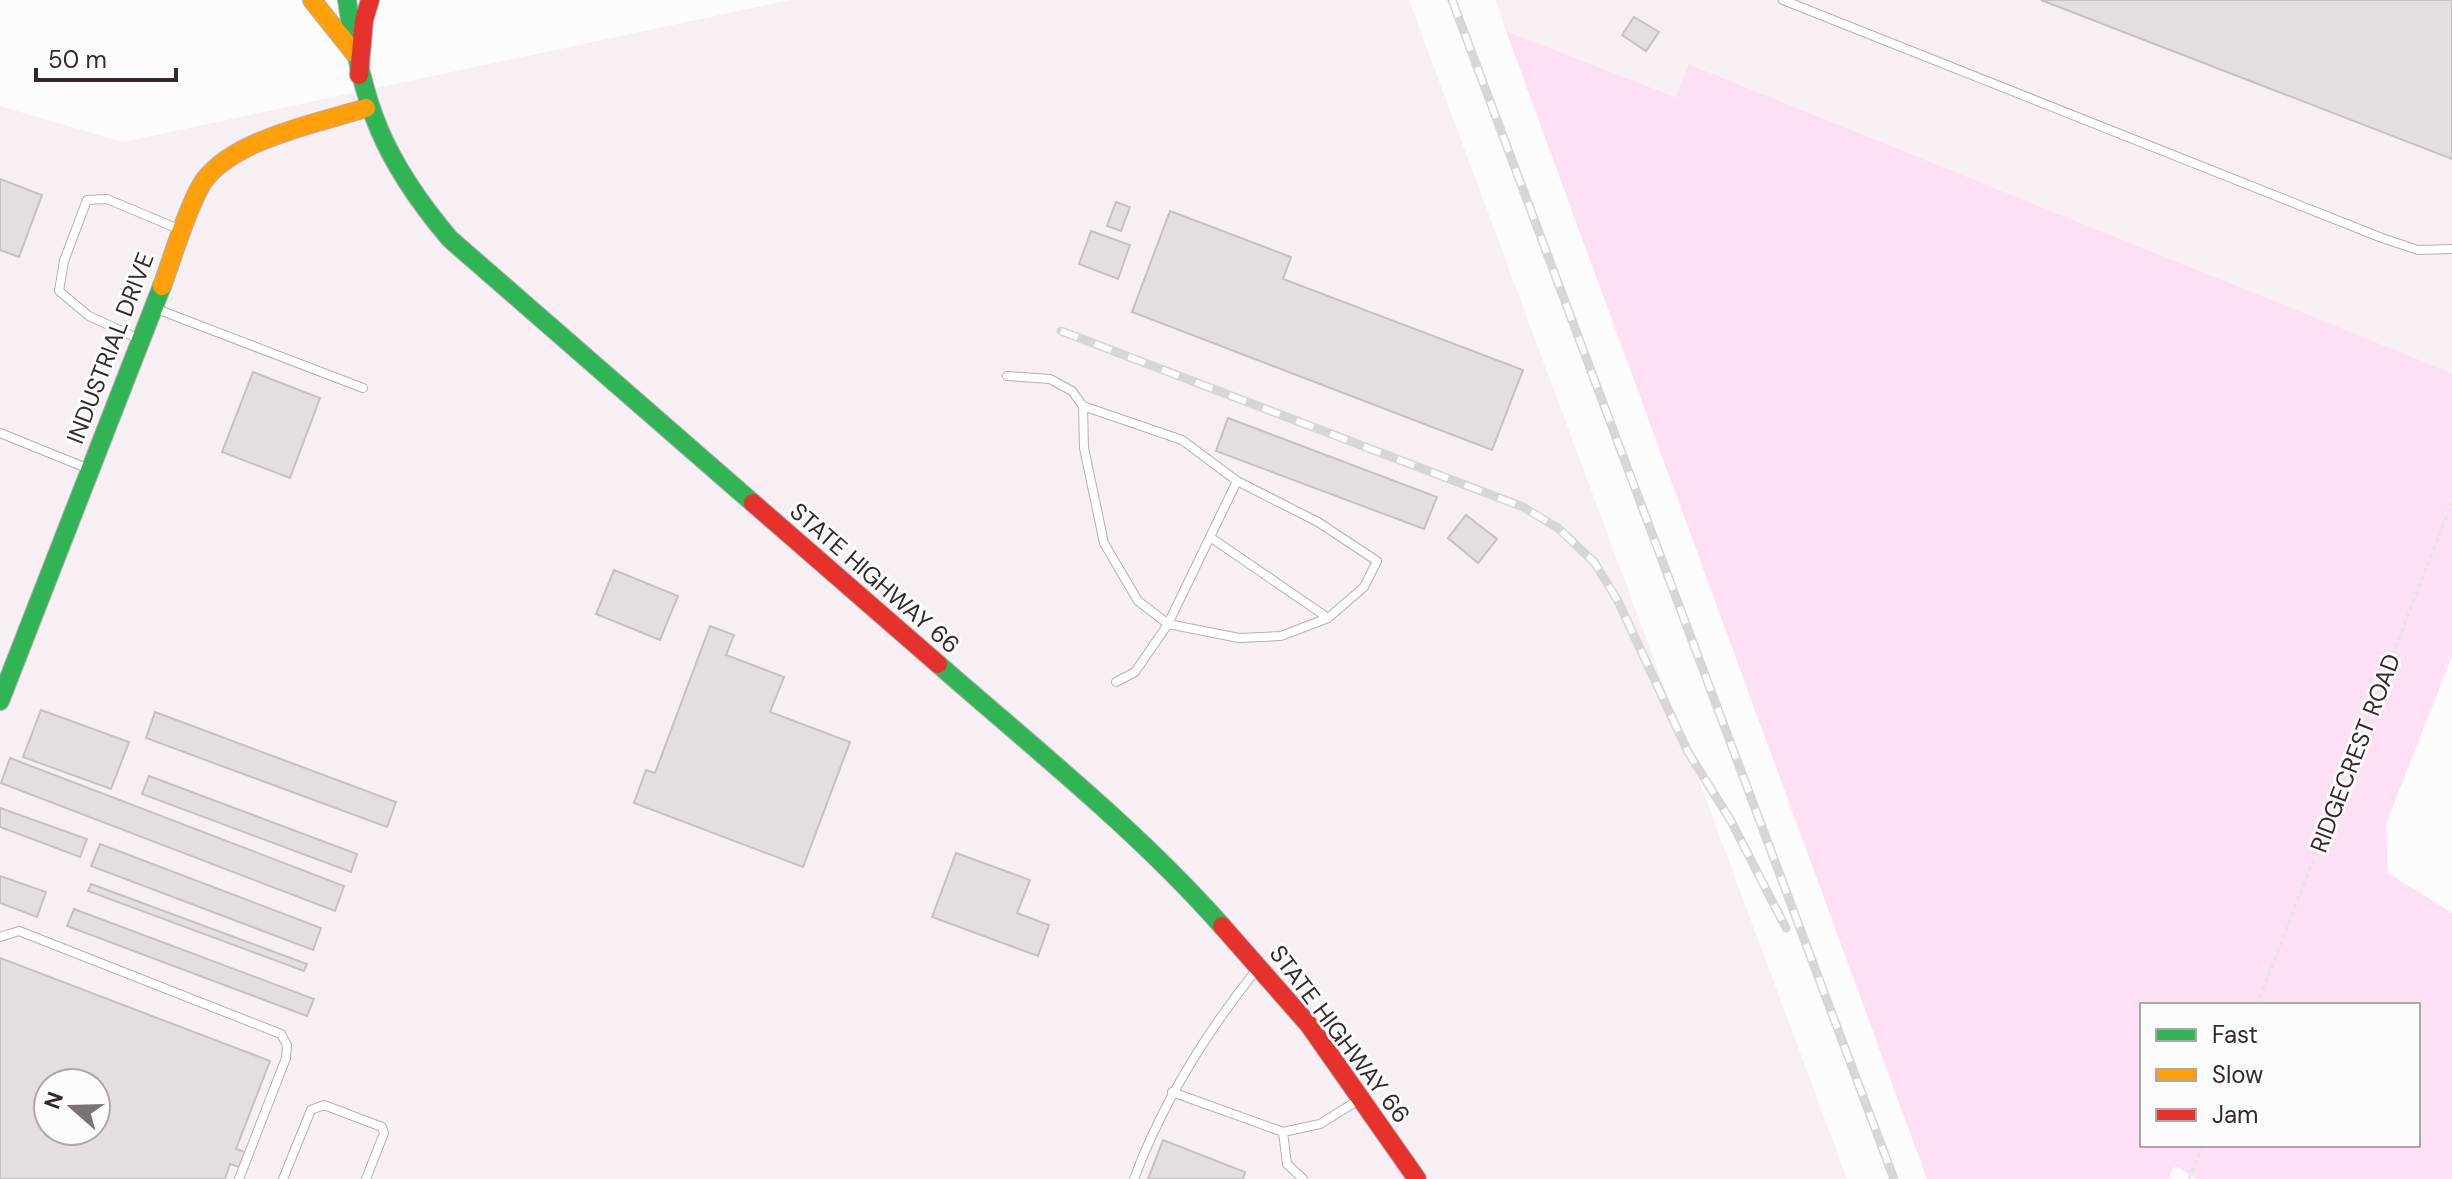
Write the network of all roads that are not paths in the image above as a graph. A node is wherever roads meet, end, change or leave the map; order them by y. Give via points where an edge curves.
1 (312, 0) edge
2 (347, 0) edge
3 (370, 0) edge
4 (1783, 0) edge
5 (355, 54) junction
6 (359, 75) junction
7 (366, 108) junction
8 (181, 230) junction
9 (2452, 249) edge
10 (152, 307) junction
11 (139, 339) junction
12 (1007, 376) dead end
13 (363, 388) dead end
14 (1083, 406) junction
15 (0, 433) edge
16 (89, 469) junction
17 (1237, 481) junction
18 (1210, 537) junction
19 (1328, 618) junction
20 (1168, 624) junction
21 (1116, 682) dead end
22 (0, 701) edge
23 (0, 937) edge
24 (1260, 965) junction
25 (1172, 1092) junction
26 (1363, 1098) junction
27 (1283, 1132) junction
28 (239, 1179) edge
29 (283, 1179) edge
30 (366, 1179) edge
31 (1134, 1179) edge
32 (1303, 1179) edge
33 (1417, 1179) edge

1 - 5 main road
2 - 5 main road, STATE HIGHWAY 66
3 - 6 main road
4 - 9 lane via 2382,238 2418,250
5 - 6 main road, STATE HIGHWAY 66
6 - 7 main road, STATE HIGHWAY 66
7 - 8 main road, INDUSTRIAL DRIVE via 227,160 201,185
7 - 24 main road, STATE HIGHWAY 66 via 396,171 419,204 480,268 1136,837
8 - 10 main road, INDUSTRIAL DRIVE
8 - 11 lane via 107,199 87,200 64,261 59,291 89,316
10 - 11 main road, INDUSTRIAL DRIVE
10 - 13 lane
11 - 16 main road, INDUSTRIAL DRIVE
12 - 14 lane via 1050,379 1072,391
14 - 17 lane via 1182,440
14 - 20 lane via 1084,448 1104,543 1138,601
15 - 16 lane
16 - 22 main road, INDUSTRIAL DRIVE
17 - 18 lane
17 - 19 lane via 1318,522 1377,561 1364,587
18 - 19 lane
18 - 20 lane
19 - 20 lane via 1281,636 1239,638
20 - 21 lane via 1135,672
23 - 28 lane via 19,931 281,1034 286,1058
24 - 25 lane via 1217,1019
24 - 26 main road, STATE HIGHWAY 66
25 - 27 lane
25 - 31 lane
26 - 27 lane via 1320,1124
26 - 33 main road, STATE HIGHWAY 66
27 - 32 lane via 1287,1164
29 - 30 lane via 311,1110 324,1105 382,1127

